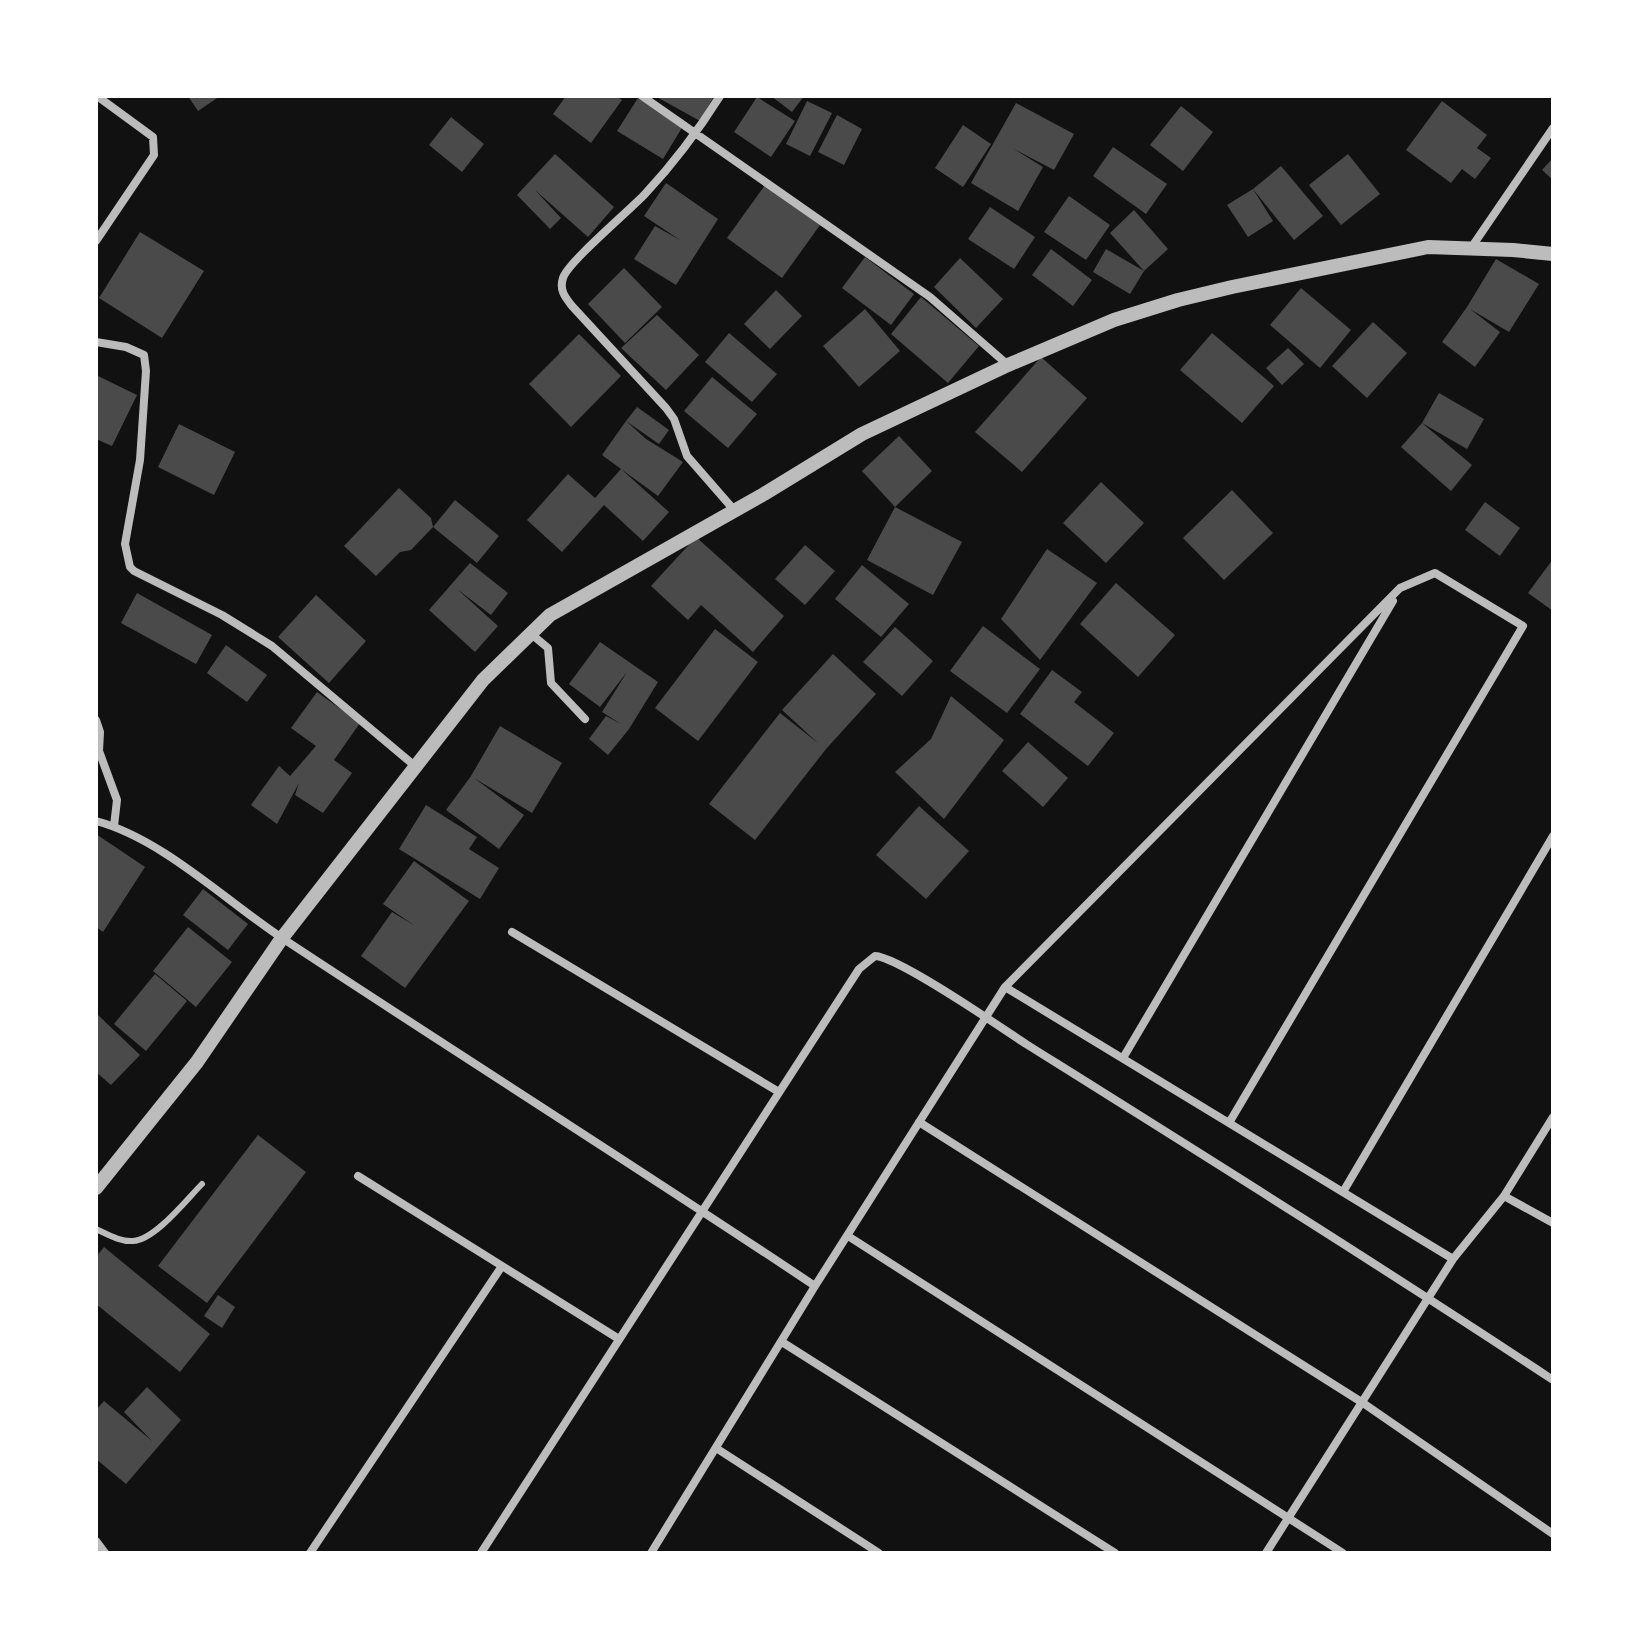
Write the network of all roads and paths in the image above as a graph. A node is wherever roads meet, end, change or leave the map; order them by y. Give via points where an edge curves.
1 (97, 96) edge
2 (642, 96) edge
3 (720, 96) edge
4 (1553, 128) edge
5 (696, 134) junction
6 (96, 241) edge
7 (1471, 248) junction
8 (1553, 254) edge
9 (96, 342) edge
10 (1008, 365) junction
11 (734, 510) junction
12 (1400, 588) junction
13 (530, 633) junction
14 (585, 719) dead end
15 (96, 720) edge
16 (415, 766) junction
17 (96, 821) edge
18 (114, 826) junction
19 (1553, 836) edge
20 (512, 932) dead end
21 (282, 938) junction
22 (1005, 987) junction
23 (985, 1018) junction
24 (1123, 1058) junction
25 (779, 1092) junction
26 (1553, 1117) edge
27 (919, 1122) junction
28 (1229, 1123) junction
29 (358, 1176) dead end
30 (202, 1184) dead end
31 (96, 1188) edge
32 (1343, 1192) junction
33 (1504, 1196) junction
34 (701, 1210) junction
35 (1553, 1223) edge
36 (96, 1229) edge
37 (848, 1236) junction
38 (1453, 1259) junction
39 (502, 1266) junction
40 (815, 1286) junction
41 (1430, 1298) junction
42 (619, 1339) junction
43 (782, 1342) junction
44 (1553, 1380) edge
45 (1363, 1403) junction
46 (716, 1448) junction
47 (1289, 1517) junction
48 (1553, 1534) edge
49 (96, 1541) edge
50 (105, 1553) edge
51 (310, 1553) edge
52 (481, 1553) edge
53 (651, 1553) edge
54 (879, 1553) edge
55 (1115, 1553) edge
56 (1266, 1553) edge
57 (1343, 1553) edge

1 - 6 street via 153,137 154,155
2 - 5 street
3 - 5 street
4 - 7 street
5 - 10 street via 930,297
5 - 11 street via 645,195 566,272 563,293 666,408 687,456
7 - 8 street
7 - 10 street via 1428,247 1178,300 1114,320
9 - 16 street via 144,355 140,460 125,544 130,567 272,646
10 - 11 street via 862,434
11 - 13 street via 550,615
12 - 22 street
12 - 24 street
12 - 28 street via 1435,573 1523,626
13 - 14 street via 548,648 554,688
13 - 16 street via 483,680
15 - 18 street via 99,751 117,800
16 - 21 street
17 - 18 street
18 - 21 street via 158,849
19 - 32 street
20 - 25 street
21 - 31 street via 197,1062
21 - 34 street
22 - 23 street
22 - 24 street
23 - 25 street via 893,961 875,956 859,969
23 - 27 street
23 - 41 street
24 - 28 street
25 - 34 street
26 - 33 street
27 - 37 street
27 - 45 street
28 - 32 street
29 - 39 street
30 - 36 lane via 140,1240 121,1240
32 - 38 street
33 - 35 street
33 - 38 street
34 - 40 street
34 - 42 street
37 - 40 street
37 - 47 street
38 - 41 street
39 - 42 street
39 - 51 street
40 - 43 street
41 - 44 street
41 - 45 street
42 - 52 street
43 - 46 street
43 - 55 street
45 - 47 street
45 - 48 street
46 - 53 street
46 - 54 street
47 - 56 street
47 - 57 street
49 - 50 street

